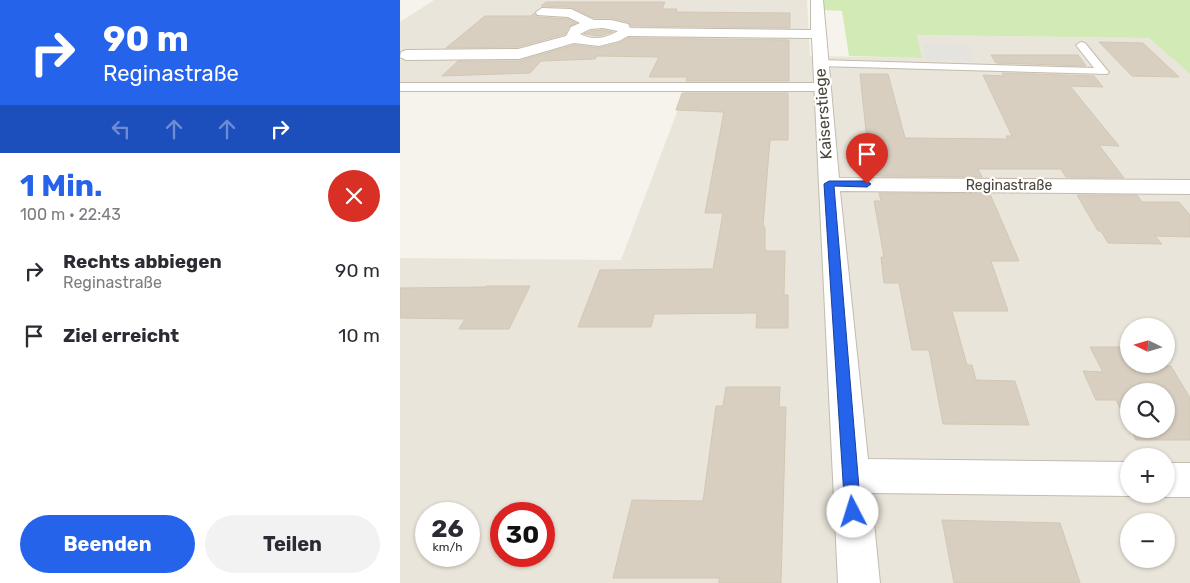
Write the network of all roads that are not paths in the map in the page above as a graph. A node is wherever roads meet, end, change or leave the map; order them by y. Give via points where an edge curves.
1 (817, 0) edge
2 (542, 12) dead end
3 (593, 25) junction
4 (626, 32) junction
5 (819, 34) junction
6 (574, 38) junction
7 (1081, 46) dead end
8 (406, 54) dead end
9 (820, 75) junction
10 (400, 87) edge
11 (829, 184) junction
12 (1190, 186) edge
13 (850, 476) junction
14 (1120, 479) edge
15 (1175, 480) edge
16 (1190, 480) edge
17 (859, 583) edge

1 - 5 street, Kaiserstiege
2 - 3 street via 571,13
3 - 4 street via 615,24
3 - 6 street via 574,32
4 - 5 street
4 - 6 street via 600,41
5 - 9 street, Kaiserstiege
6 - 8 street via 519,54
7 - 9 lane via 1103,72
9 - 10 lane
9 - 11 street, Kaiserstiege
11 - 12 street, Reginastraße
11 - 13 street, Kaiserstiege
13 - 14 street
13 - 17 street, Kaiserstiege
15 - 16 street

